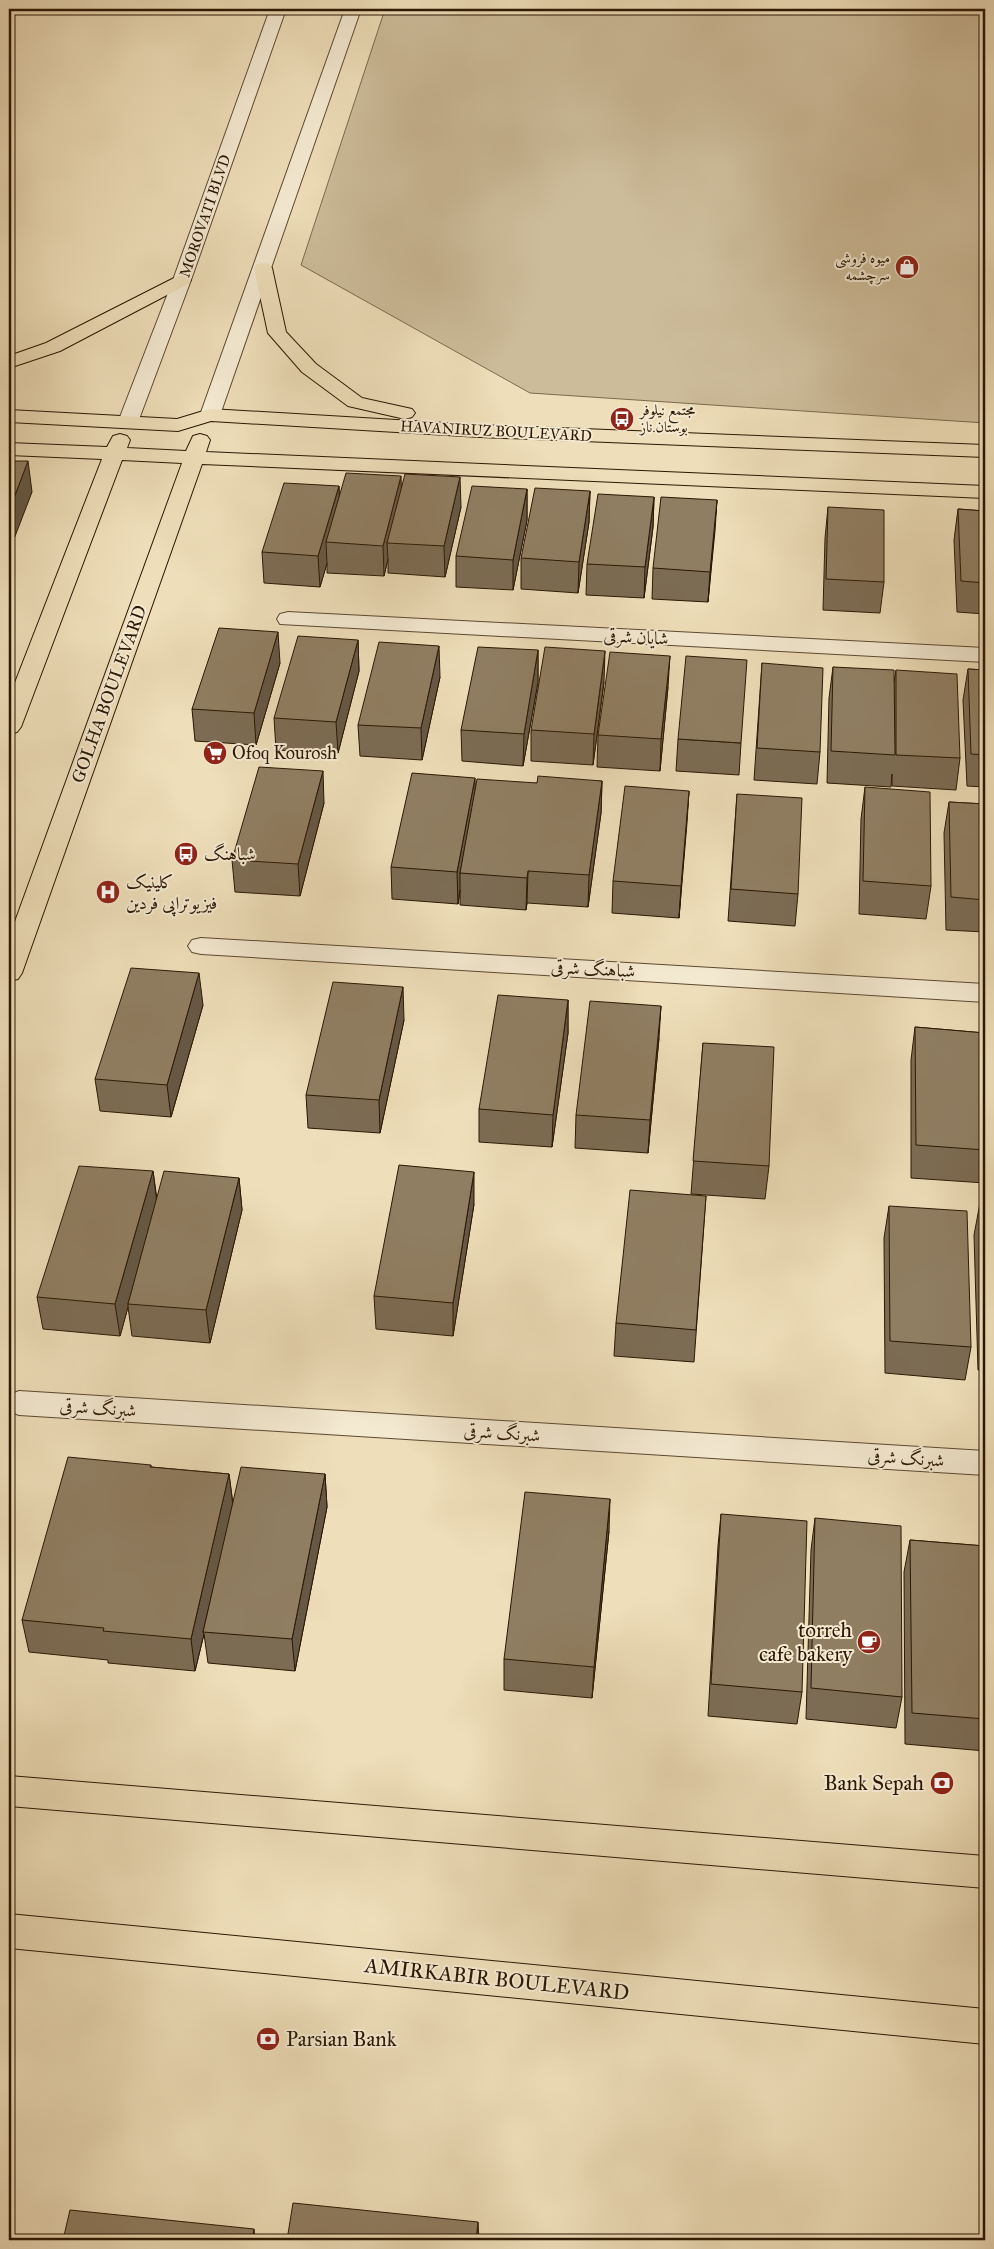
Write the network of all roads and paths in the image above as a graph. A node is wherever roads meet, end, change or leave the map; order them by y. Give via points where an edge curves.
1 (278, 9) edge
2 (353, 9) edge
3 (263, 268) junction
4 (182, 280) junction
5 (9, 362) edge
6 (210, 415) junction
7 (9, 416) edge
8 (128, 422) junction
9 (480, 431) junction
10 (9, 449) edge
11 (985, 451) edge
12 (114, 454) junction
13 (194, 456) junction
14 (985, 492) edge
15 (288, 620) dead end
16 (985, 655) edge
17 (9, 727) edge
18 (201, 946) dead end
19 (9, 973) edge
20 (985, 993) edge
21 (19, 1403) dead end
22 (985, 1463) edge
23 (9, 1790) edge
24 (985, 1872) edge
25 (9, 1931) edge
26 (985, 2027) edge

1 - 4 street, MOROVATI BLVD
2 - 3 street
3 - 6 street
3 - 9 main road via 277,333 308,368 355,402
4 - 5 main road via 53,347
4 - 8 street, MOROVATI BLVD
6 - 8 main road, HAVANIRUZ BOULEVARD via 178,425
6 - 9 main road, HAVANIRUZ BOULEVARD
6 - 13 main road, GOLHA BOULEVARD
7 - 8 main road, HAVANIRUZ BOULEVARD
8 - 12 main road
9 - 11 main road, HAVANIRUZ BOULEVARD
10 - 12 main road
12 - 13 main road
12 - 17 main road
13 - 14 main road
13 - 19 main road, GOLHA BOULEVARD
15 - 16 street, شایان شرقی
18 - 20 street, شباهنگ شرقی
21 - 22 street, شبرنگ شرقی
23 - 24 main road
25 - 26 main road, AMIRKABIR BOULEVARD

